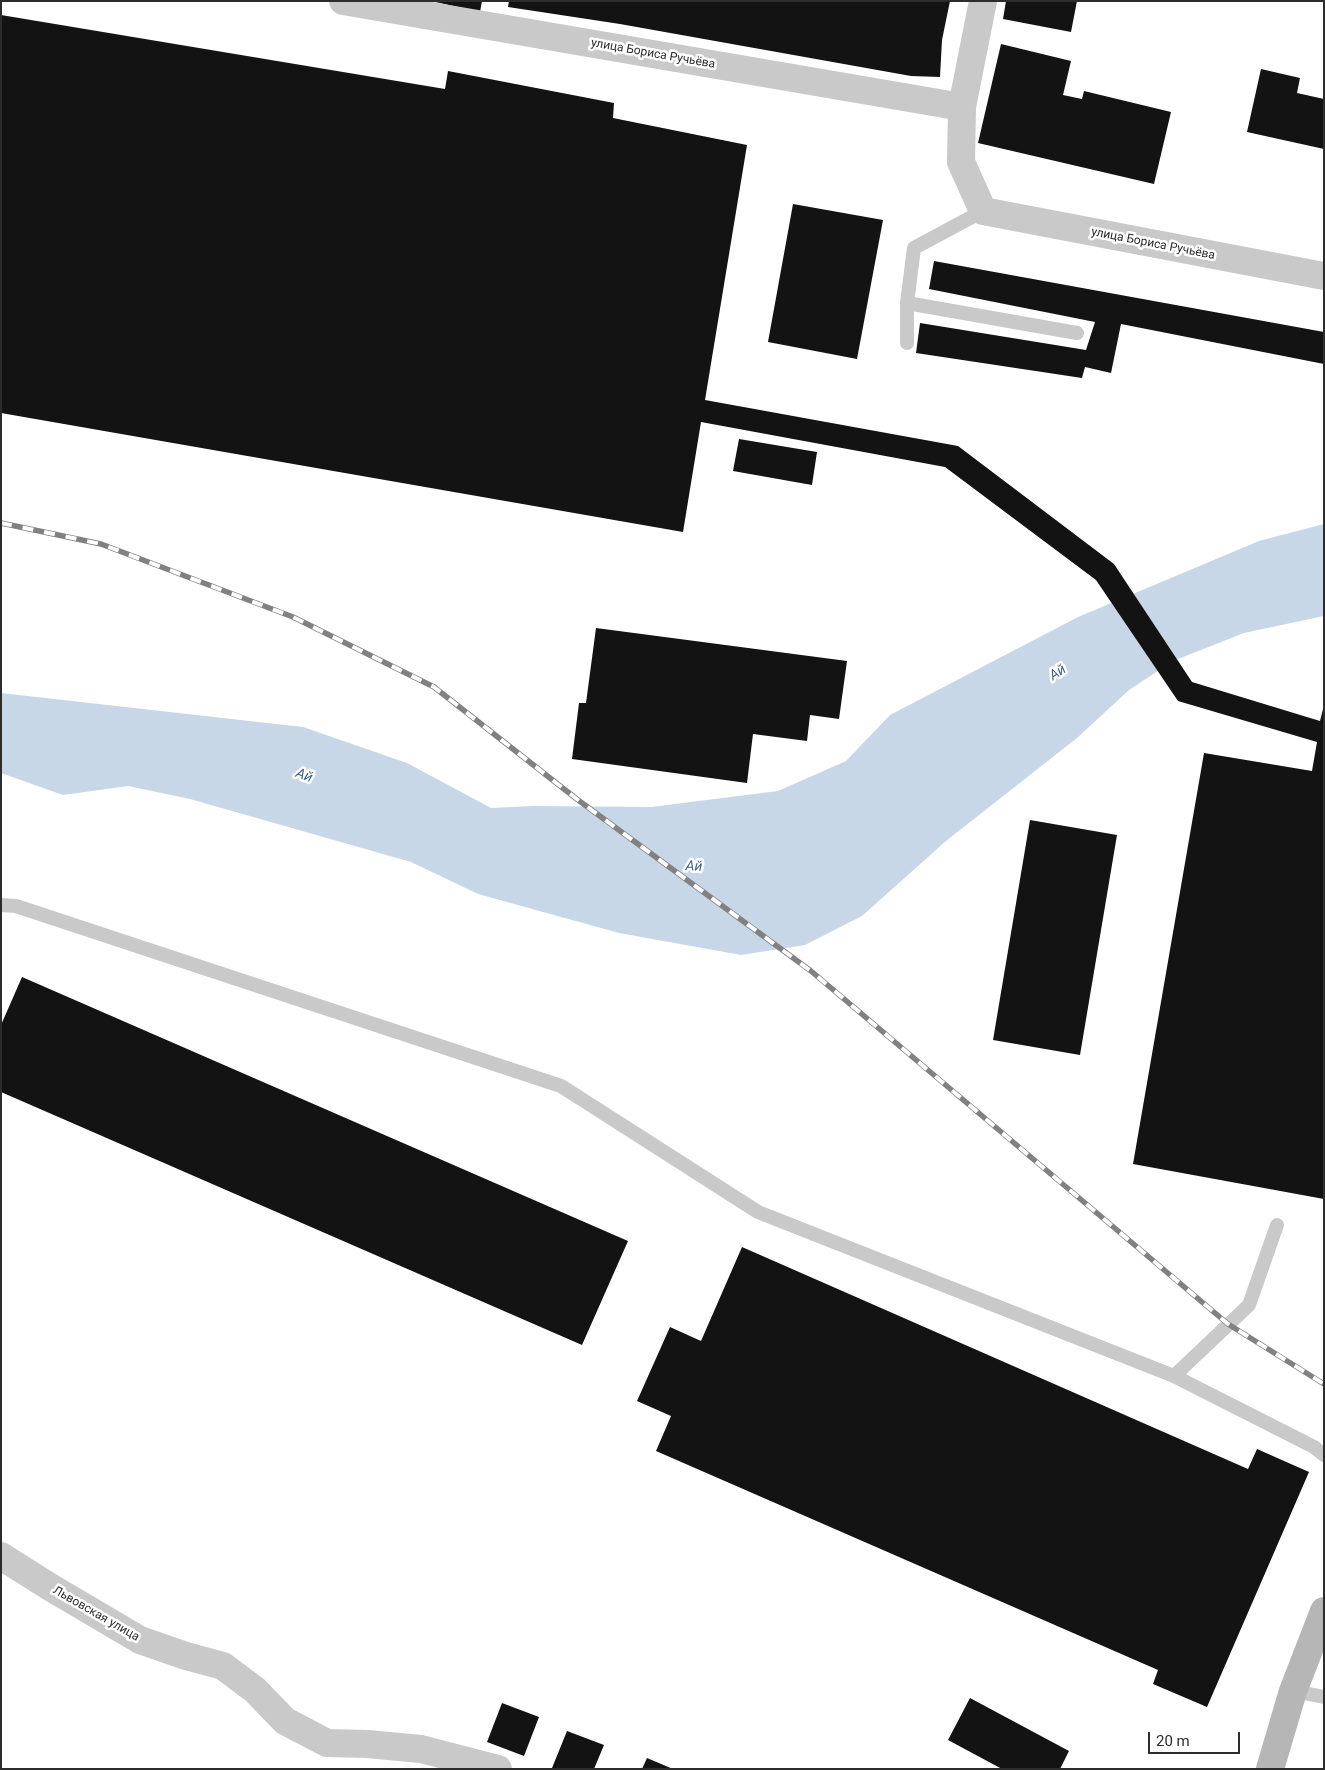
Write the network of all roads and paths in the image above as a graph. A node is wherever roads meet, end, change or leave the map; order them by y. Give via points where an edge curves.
1 (344, 1) edge
2 (983, 1) edge
3 (962, 107) junction
4 (983, 211) junction
5 (1324, 276) edge
6 (906, 303) junction
7 (1078, 333) dead end
8 (907, 343) dead end
9 (1, 905) edge
10 (1277, 1225) dead end
11 (1174, 1376) junction
12 (1324, 1455) edge
13 (1, 1556) edge
14 (1324, 1610) edge
15 (1293, 1691) junction
16 (1324, 1697) edge
17 (498, 1769) edge
18 (1270, 1769) edge

1 - 3 street, улица Бориса Ручьёва
2 - 3 street
3 - 4 street via 961,162
4 - 5 street, улица Бориса Ручьёва
4 - 6 lane via 914,248
6 - 7 lane
6 - 8 lane
9 - 11 lane via 16,906 561,1086 758,1212
10 - 11 lane via 1249,1304
11 - 12 lane
13 - 17 street, Львовская улица via 140,1640 223,1666 255,1690 285,1721 327,1743 421,1749
14 - 15 street
15 - 16 lane
15 - 18 street

